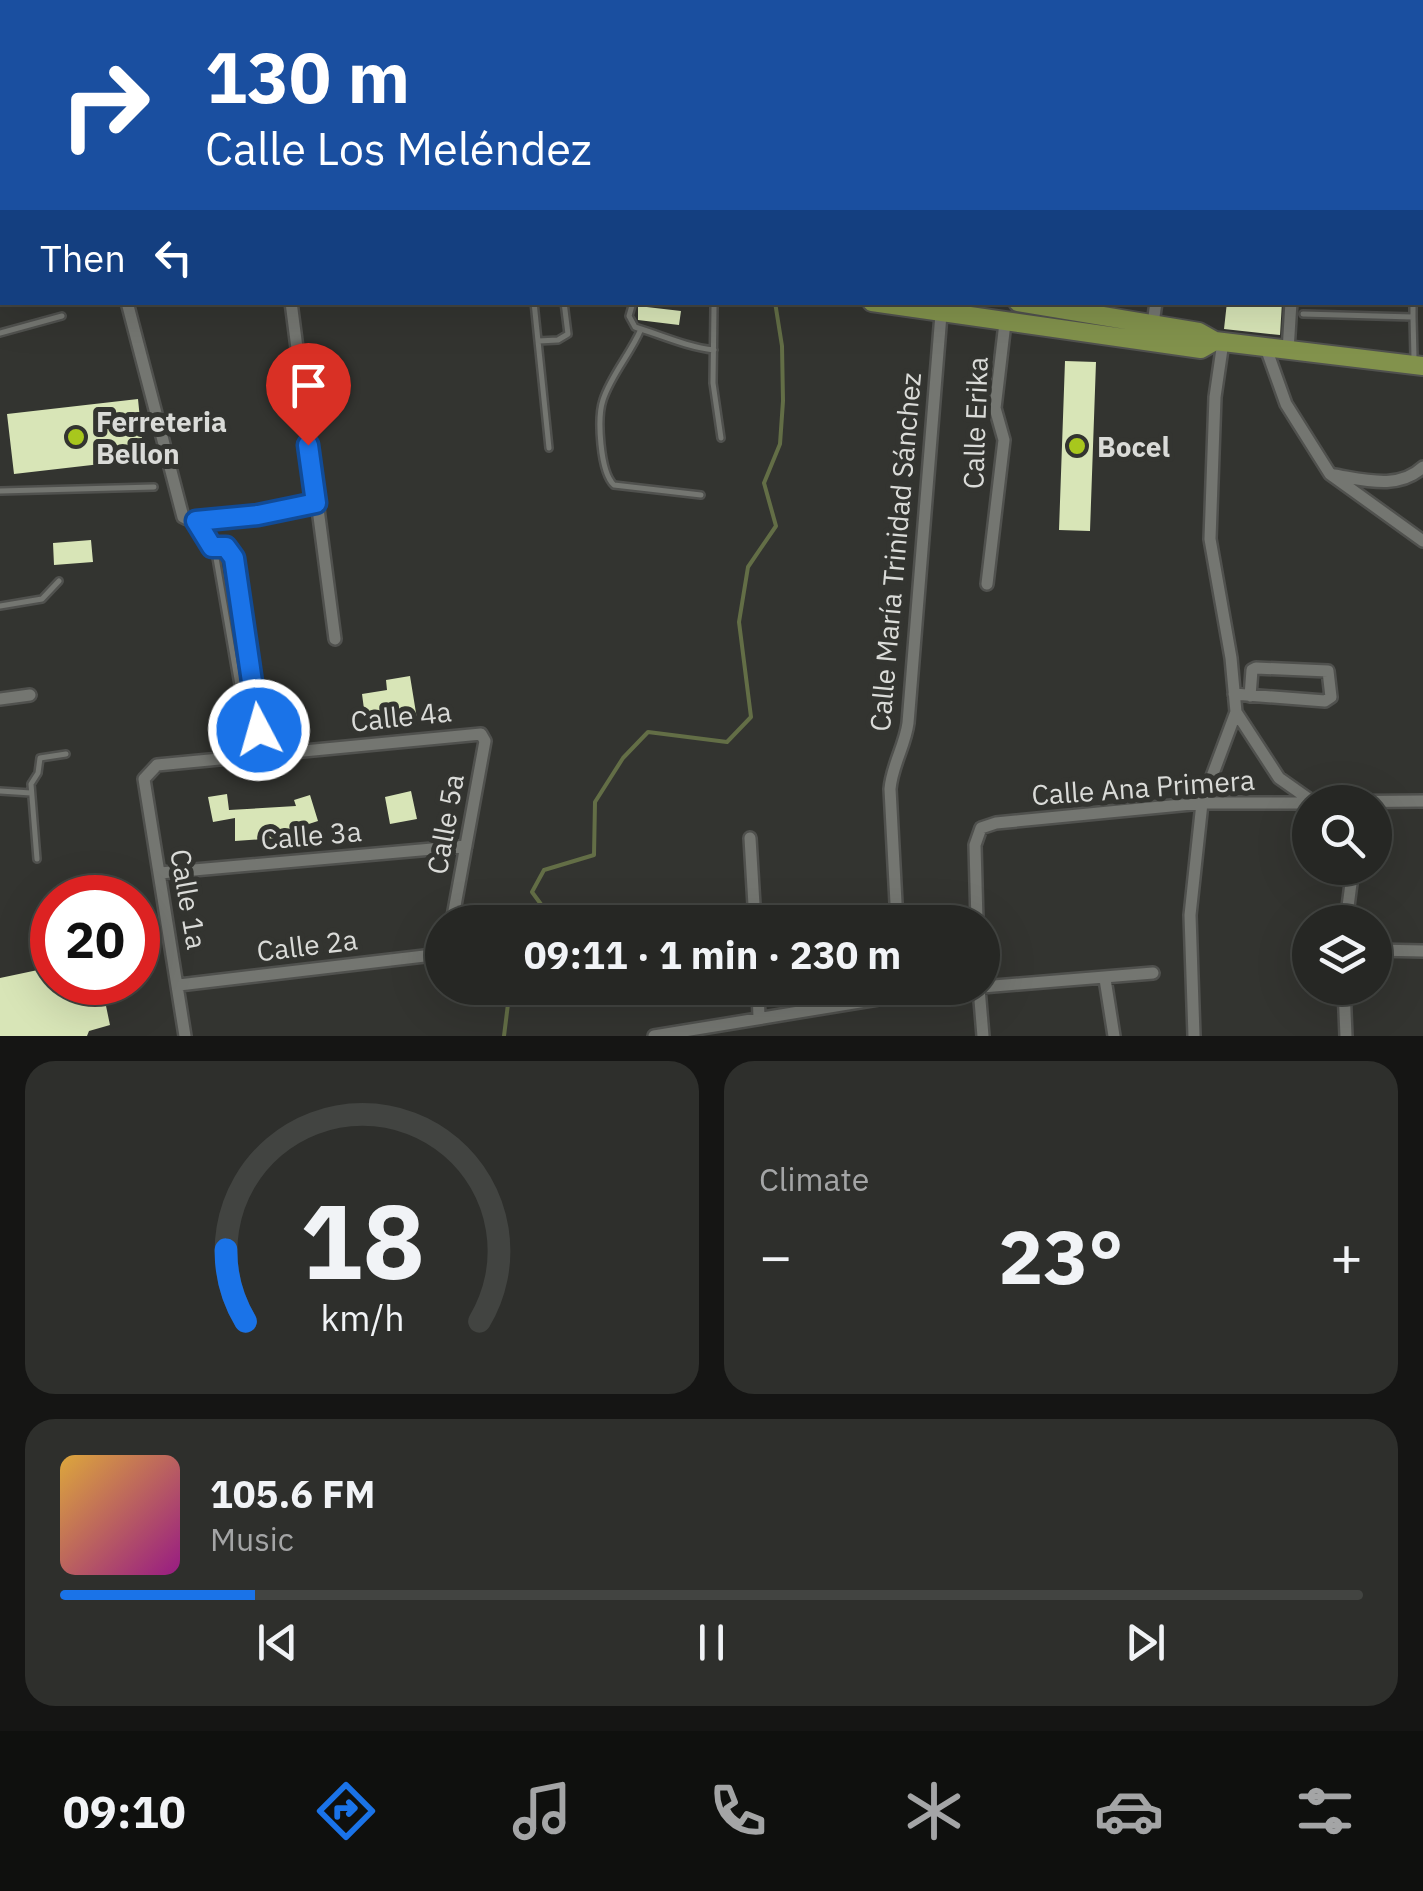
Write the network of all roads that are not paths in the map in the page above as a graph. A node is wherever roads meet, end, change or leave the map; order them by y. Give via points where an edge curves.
1 (128, 305) edge
2 (291, 305) edge
3 (534, 305) edge
4 (564, 305) edge
5 (632, 305) edge
6 (913, 305) edge
7 (1056, 305) edge
8 (1155, 305) edge
9 (1290, 305) edge
10 (1412, 305) edge
11 (714, 306) dead end
12 (941, 307) edge
13 (1093, 308) edge
14 (1303, 314) dead end
15 (62, 316) dead end
16 (1413, 316) junction
17 (1005, 323) junction
18 (1152, 324) junction
19 (642, 329) junction
20 (0, 333) edge
21 (538, 341) junction
22 (1219, 342) junction
23 (1266, 348) junction
24 (714, 350) junction
25 (1288, 351) junction
26 (1418, 366) edge
27 (721, 438) dead end
28 (549, 448) dead end
29 (1423, 466) edge
30 (1330, 474) junction
31 (154, 486) dead end
32 (0, 492) edge
33 (701, 495) dead end
34 (316, 503) junction
35 (196, 521) junction
36 (1423, 541) edge
37 (212, 547) junction
38 (58, 581) dead end
39 (987, 584) dead end
40 (0, 606) edge
41 (335, 639) dead end
42 (1234, 694) junction
43 (30, 695) dead end
44 (1250, 696) junction
45 (0, 699) edge
46 (1236, 712) junction
47 (481, 734) joint
48 (66, 754) dead end
49 (149, 772) joint
50 (1292, 788) edge
51 (0, 791) edge
52 (31, 792) junction
53 (1292, 802) edge
54 (1392, 802) edge
55 (1423, 802) edge
56 (1202, 803) junction
57 (750, 838) dead end
58 (466, 846) junction
59 (37, 859) dead end
60 (160, 874) junction
61 (455, 905) edge
62 (754, 905) edge
63 (896, 905) edge
64 (976, 905) edge
65 (1392, 950) edge
66 (1423, 951) edge
67 (425, 953) edge
68 (1154, 973) dead end
69 (1105, 979) junction
70 (179, 985) junction
71 (1000, 986) edge
72 (759, 1005) edge
73 (841, 1005) edge
74 (982, 1005) edge
75 (1345, 1005) edge
76 (760, 1018) junction
77 (185, 1036) edge
78 (654, 1036) edge
79 (984, 1036) edge
80 (1114, 1036) edge
81 (1194, 1036) edge
82 (1346, 1036) edge

1 - 35 street via 183,517
2 - 34 street
3 - 21 lane
4 - 21 lane via 568,334
5 - 19 lane via 630,316
6 - 12 main road
7 - 13 main road
8 - 18 street
9 - 25 street
10 - 16 lane
11 - 24 lane
12 - 17 main road
12 - 63 street, Calle María Trinidad Sánchez via 908,723 891,774
13 - 18 main road
14 - 16 lane
15 - 20 lane
16 - 26 lane
17 - 22 main road via 1201,349
17 - 39 street, Calle Erika via 995,408 1004,440
18 - 22 main road
19 - 24 lane
19 - 33 lane via 602,402 608,480
21 - 28 lane
22 - 23 main road
22 - 42 street via 1210,539
23 - 25 main road
23 - 30 street via 1286,404
24 - 27 lane
25 - 26 main road
29 - 30 street via 1411,478 1378,482
30 - 36 street
31 - 32 lane
34 - 35 street
34 - 41 street
35 - 37 lane
37 - 37 lane via 226,547 234,558 260,722 254,733 246,731
38 - 40 lane via 42,598
42 - 44 street
42 - 46 street
43 - 45 street
44 - 44 street via 1325,701 1331,697 1330,675 1256,668
46 - 50 street via 1278,778
46 - 56 street
47 - 49 street, Calle 4a via 157,764
47 - 58 street, Calle 5a
48 - 52 lane via 40,758
49 - 60 street, Calle 1a via 144,779
51 - 52 lane
52 - 59 lane
53 - 56 street, Calle Ana Primera
54 - 55 street, Calle Ana Primera
56 - 64 street, Calle Ana Primera via 981,828 974,845
56 - 81 street via 1190,915
57 - 62 street
58 - 60 street, Calle 3a
58 - 61 street, Calle 5a
60 - 70 street, Calle 1a
65 - 66 street
67 - 70 street, Calle 2a
68 - 69 street
69 - 71 street
69 - 80 street
70 - 77 street, Calle 1a
72 - 76 street
73 - 76 street
74 - 79 street
75 - 82 street
76 - 78 street

